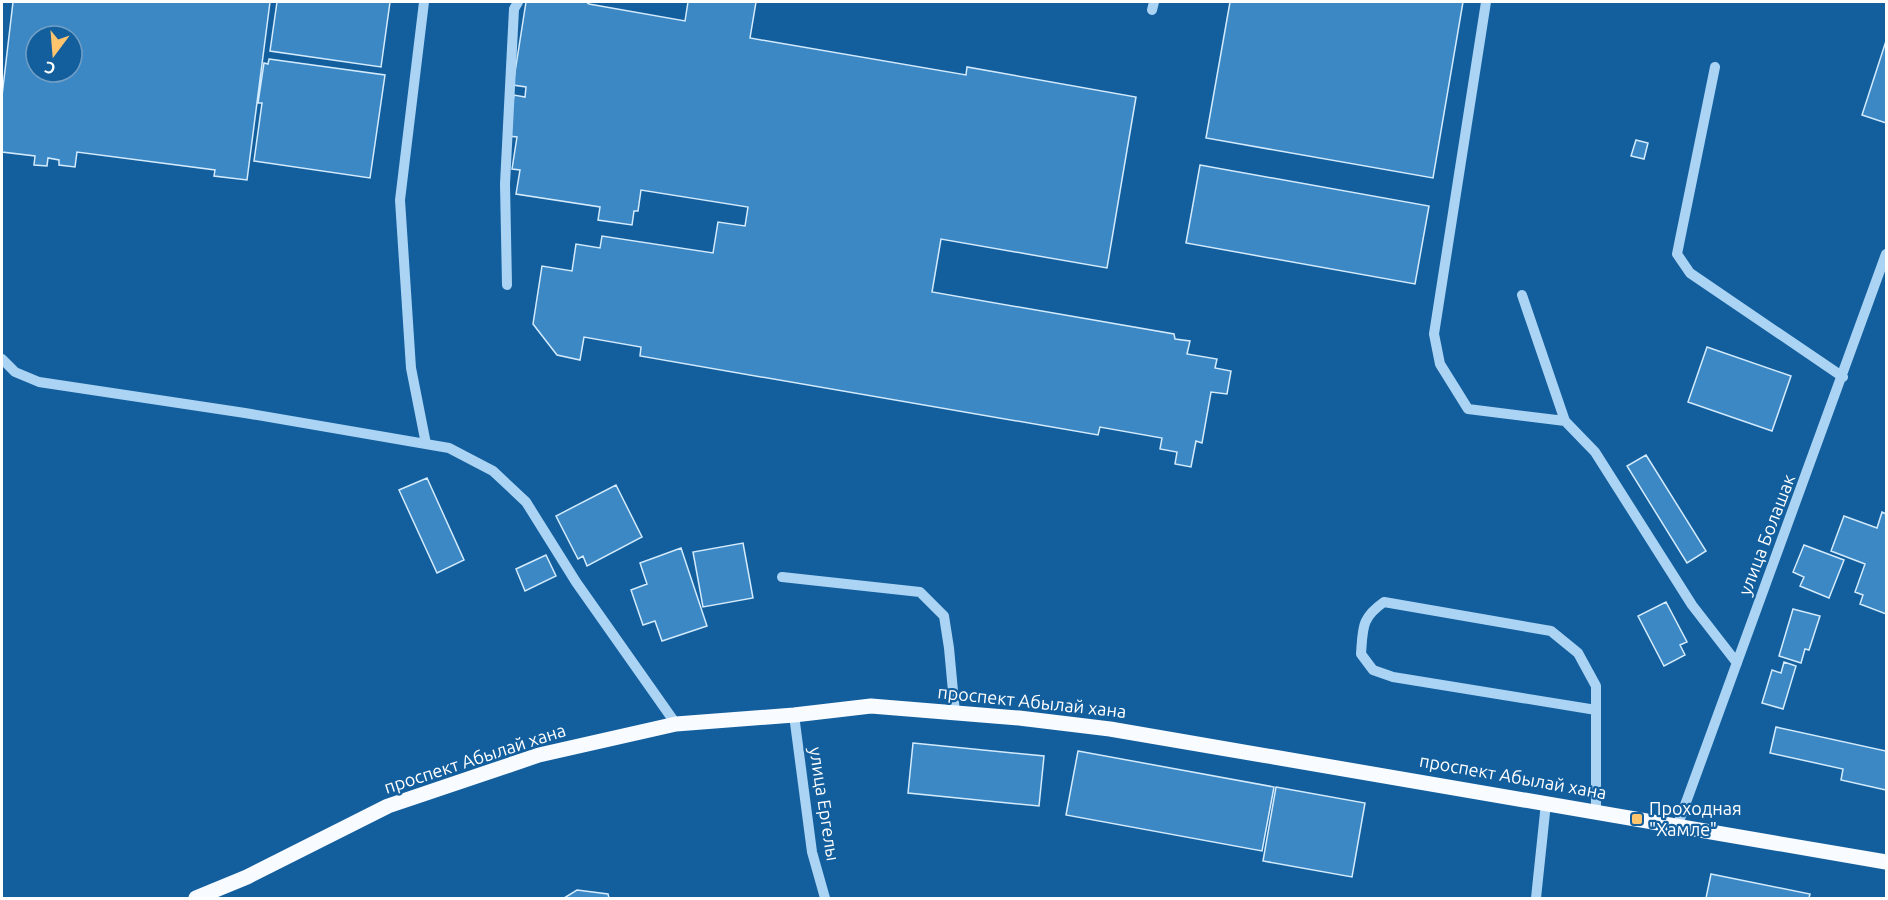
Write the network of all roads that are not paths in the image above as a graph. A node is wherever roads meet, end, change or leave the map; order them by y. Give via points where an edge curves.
1 (424, 2) edge
2 (518, 2) edge
3 (1486, 2) edge
4 (1715, 67) dead end
5 (1887, 254) edge
6 (507, 285) dead end
7 (1522, 295) dead end
8 (2, 359) edge
9 (1843, 377) junction
10 (1565, 421) junction
11 (426, 444) junction
12 (782, 577) dead end
13 (1737, 663) junction
14 (1596, 710) junction
15 (955, 713) junction
16 (794, 715) junction
17 (676, 724) junction
18 (1546, 803) junction
19 (1596, 811) junction
20 (1677, 827) junction
21 (1887, 862) edge
22 (196, 898) edge
23 (825, 898) edge
24 (1536, 898) edge

1 - 11 street via 400,200 411,368
2 - 6 street via 514,9 505,184
3 - 10 street via 1434,334 1440,364 1468,410
4 - 9 street via 1677,254 1690,273
5 - 9 street, улица Болашак
7 - 10 street
8 - 11 street via 15,372 39,382
9 - 13 street, улица Болашак
10 - 13 street via 1595,452 1692,605
11 - 17 street via 449,448 493,471 526,502 576,582
12 - 15 street via 920,592 944,616
13 - 20 street, улица Болашак
14 - 14 street via 1596,686 1578,653 1551,631 1384,602 1364,621 1361,654 1373,670 1393,677
14 - 19 street
15 - 16 main road, проспект Абылай хана via 870,706
15 - 18 main road, проспект Абылай хана via 1110,729
16 - 17 main road, проспект Абылай хана
16 - 23 street, улица Ергелы via 812,852
17 - 22 main road, проспект Абылай хана via 539,755 388,806 247,877
18 - 19 main road, проспект Абылай хана
18 - 24 street
19 - 20 main road, проспект Абылай хана
20 - 21 main road, проспект Абылай хана

